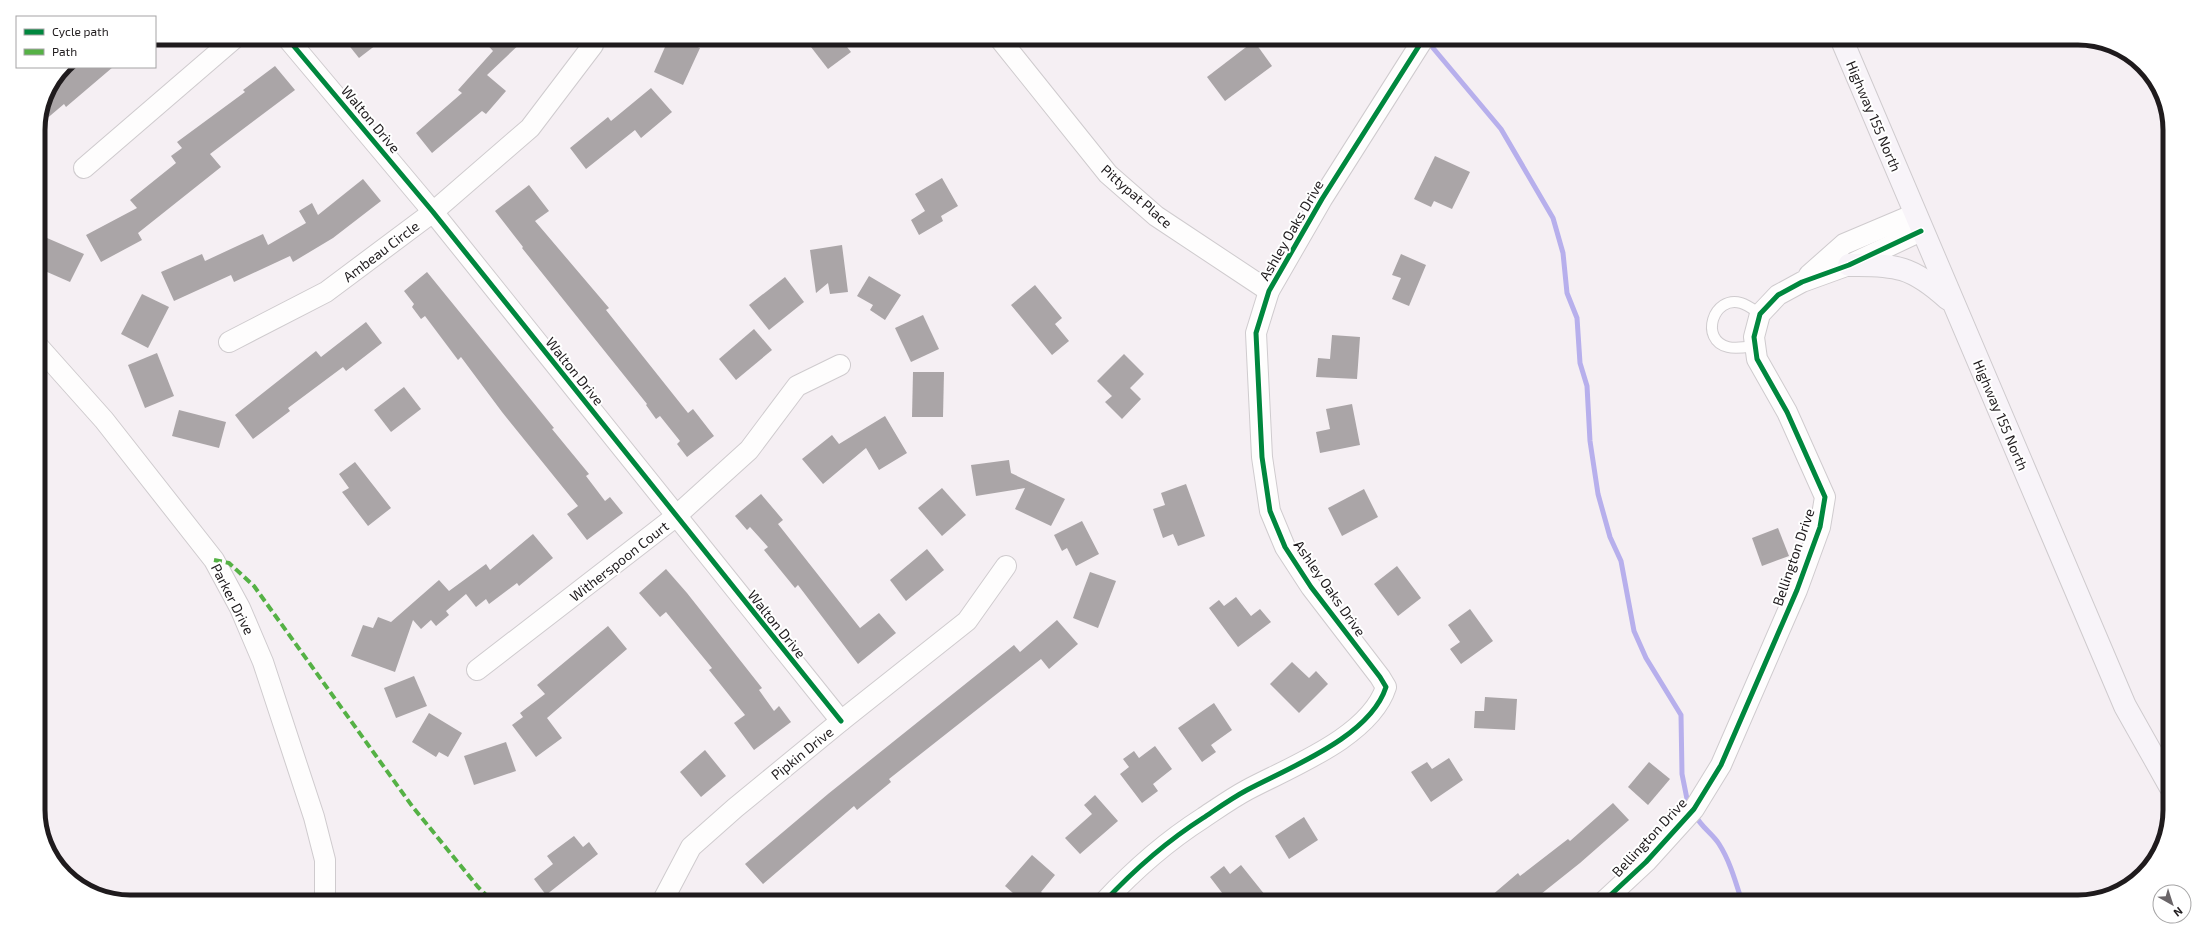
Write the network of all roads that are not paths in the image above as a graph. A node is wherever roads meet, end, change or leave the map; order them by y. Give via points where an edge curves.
1 (227, 45) edge
2 (293, 45) edge
3 (1004, 45) edge
4 (1420, 45) edge
5 (1844, 45) edge
6 (593, 46) dead end
7 (84, 168) dead end
8 (433, 212) junction
9 (1918, 222) junction
10 (1849, 265) junction
11 (1802, 282) junction
12 (1269, 292) junction
13 (1953, 304) junction
14 (1760, 314) junction
15 (229, 342) dead end
16 (1756, 346) junction
17 (45, 354) edge
18 (840, 365) dead end
19 (676, 517) junction
20 (1006, 566) dead end
21 (477, 670) dead end
22 (841, 721) junction
23 (2163, 774) edge
24 (325, 895) edge
25 (666, 895) edge
26 (1110, 895) edge
27 (1611, 895) edge

1 - 7 street
2 - 8 street, Walton Drive
3 - 12 street, Pittypat Place via 1108,174 1156,216
4 - 12 street, Ashley Oaks Drive via 1322,199
5 - 9 main road, Highway 155 North
6 - 8 street, Ambeau Circle via 530,128
8 - 15 street, Ambeau Circle via 326,292
8 - 19 street, Walton Drive
9 - 10 street, Bellington Drive
9 - 11 street, Bellington Drive via 1844,244
9 - 13 main road, Highway 155 North
10 - 11 street, Bellington Drive
10 - 13 main road via 1892,265 1912,272 1928,281
11 - 14 street, Bellington Drive via 1778,295
12 - 26 street, Ashley Oaks Drive via 1256,333 1262,457 1270,511 1285,546 1306,580 1386,687 1364,722 1333,744 1202,818 1124,880
13 - 23 main road, Highway 155 North via 2125,706
14 - 16 street, Bellington Drive via 1754,337
14 - 16 lane via 1740,303 1729,303 1718,309 1712,321 1713,334 1722,345
16 - 27 street, Bellington Drive via 1757,359 1788,412 1825,497 1820,527 1797,590 1721,765 1694,810 1646,862
17 - 24 street, Parker Drive via 104,420 214,560 240,608 265,669 314,817 324,860
18 - 19 street, Witherspoon Court via 797,386 749,450
19 - 21 street, Witherspoon Court
19 - 22 street, Walton Drive
20 - 22 street, Pipkin Drive via 967,621
22 - 25 street, Pipkin Drive via 691,847

